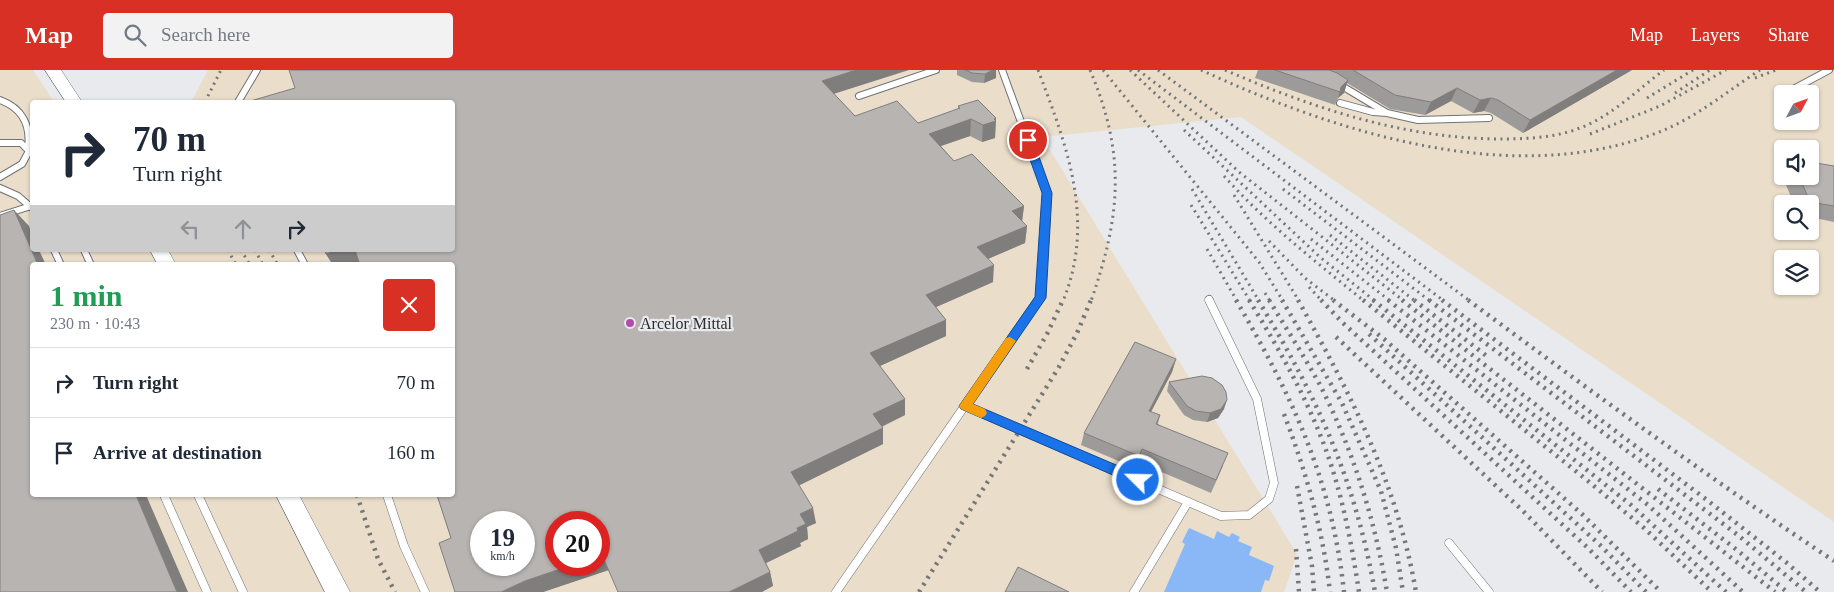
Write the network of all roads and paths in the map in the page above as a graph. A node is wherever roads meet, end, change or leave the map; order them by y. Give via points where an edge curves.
1 (53, 70) edge
2 (257, 70) edge
3 (936, 70) edge
4 (1002, 70) edge
5 (1829, 70) edge
6 (1332, 80) edge
7 (1801, 85) edge
8 (859, 96) dead end
9 (0, 100) edge
10 (73, 100) edge
11 (239, 100) edge
12 (1340, 103) edge
13 (1387, 113) junction
14 (1489, 118) dead end
15 (0, 143) edge
16 (30, 152) edge
17 (0, 177) edge
18 (0, 188) edge
19 (30, 205) edge
20 (30, 208) edge
21 (0, 216) edge
22 (1209, 299) dead end
23 (965, 406) junction
24 (165, 497) edge
25 (199, 497) edge
26 (288, 497) edge
27 (388, 497) edge
28 (1188, 502) junction
29 (1449, 542) dead end
30 (207, 592) edge
31 (243, 592) edge
32 (338, 592) edge
33 (425, 592) edge
34 (836, 592) edge
35 (1134, 592) edge
36 (1489, 592) edge

1 - 10 main road
2 - 11 lane
3 - 8 lane
4 - 23 lane via 1047,193 1040,298
5 - 7 lane
6 - 13 lane
9 - 16 lane via 17,109 25,118
12 - 13 lane
13 - 14 lane via 1418,120
15 - 16 lane via 18,142
16 - 17 lane via 19,167
18 - 19 lane
20 - 21 lane
22 - 28 lane via 1257,399 1274,483 1269,499 1249,515 1221,516
23 - 28 lane
23 - 34 lane
24 - 30 lane
25 - 31 lane
26 - 32 main road
27 - 33 lane via 404,546
28 - 35 lane
29 - 36 lane

